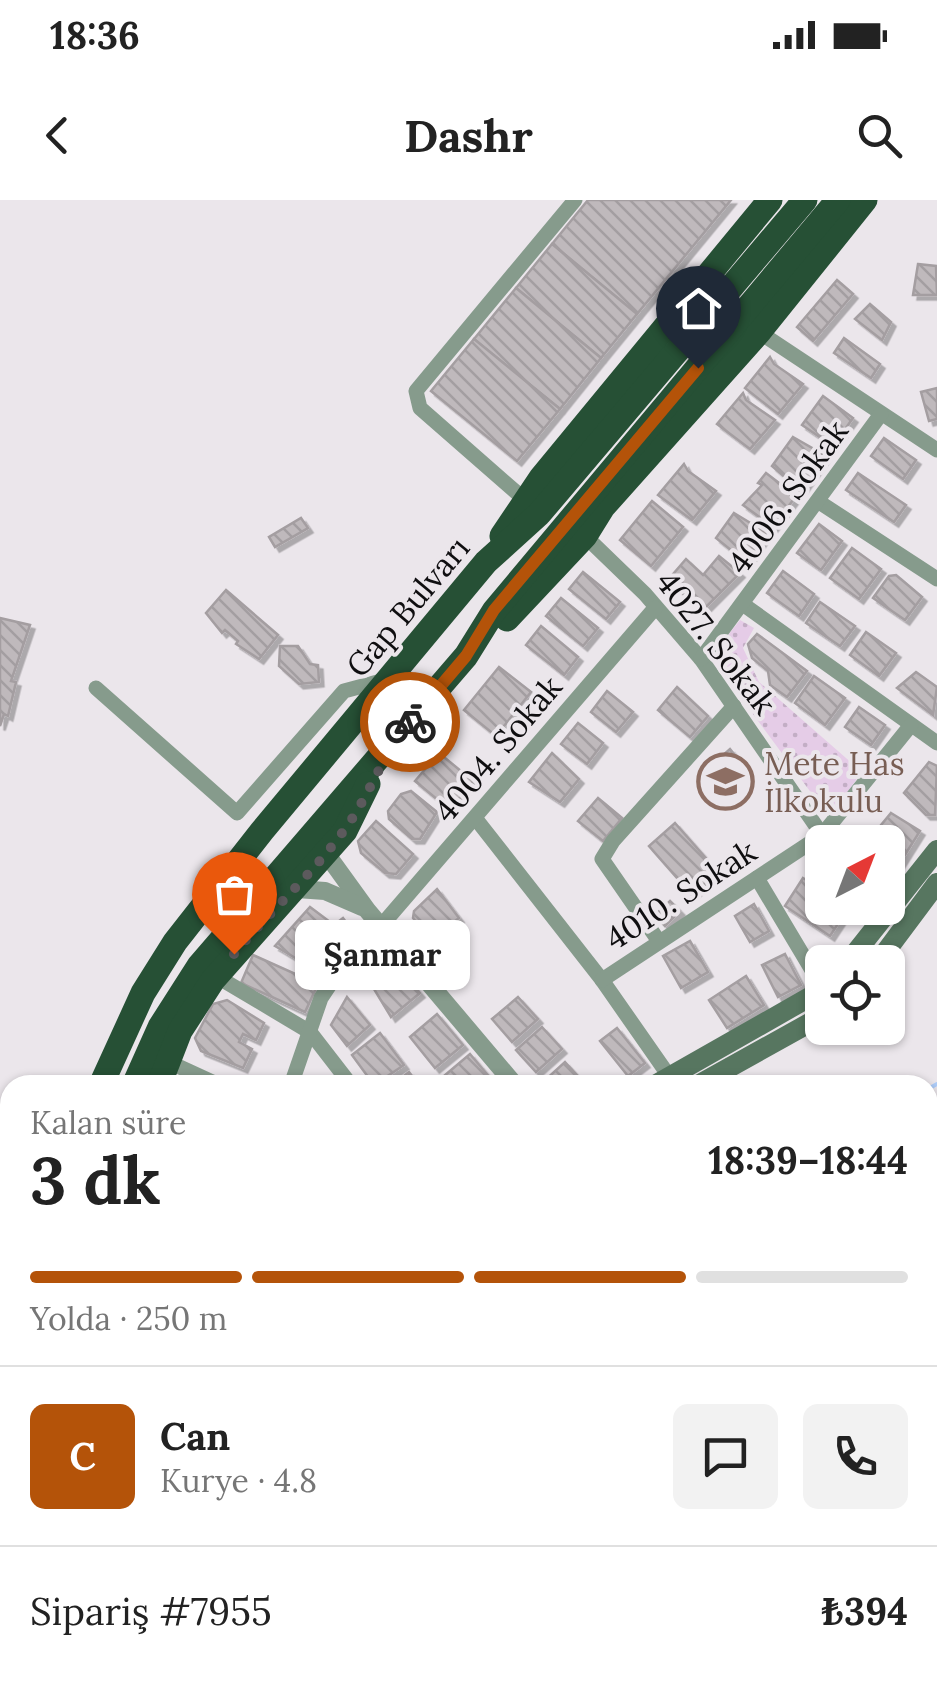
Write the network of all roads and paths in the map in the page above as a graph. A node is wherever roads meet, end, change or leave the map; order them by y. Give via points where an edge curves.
1 (575, 200) edge
2 (770, 200) edge
3 (805, 200) edge
4 (838, 200) edge
5 (865, 200) edge
6 (758, 332) junction
7 (881, 414) junction
8 (937, 450) edge
9 (525, 500) junction
10 (819, 502) junction
11 (585, 536) junction
12 (486, 562) junction
13 (937, 579) edge
14 (744, 604) junction
15 (655, 608) junction
16 (466, 656) junction
17 (701, 659) junction
18 (388, 679) junction
19 (96, 688) dead end
20 (734, 706) junction
21 (911, 725) junction
22 (937, 743) edge
23 (476, 819) junction
24 (815, 825) edge
25 (836, 825) edge
26 (319, 844) junction
27 (805, 850) edge
28 (937, 850) edge
29 (757, 878) junction
30 (937, 883) edge
31 (905, 885) edge
32 (296, 889) junction
33 (367, 910) junction
34 (384, 929) junction
35 (658, 940) junction
36 (891, 945) edge
37 (805, 959) edge
38 (216, 976) junction
39 (602, 980) junction
40 (805, 998) edge
41 (805, 1025) edge
42 (310, 1032) junction
43 (106, 1075) edge
44 (151, 1075) edge
45 (152, 1075) edge
46 (295, 1075) edge
47 (343, 1075) edge
48 (507, 1075) edge
49 (658, 1075) edge
50 (672, 1075) edge
51 (716, 1075) edge

1 - 9 street via 416,391 420,408
2 - 9 highway
3 - 12 highway, Gap Bulvarı via 539,514
4 - 16 highway, Gap Bulvarı via 494,610
5 - 6 highway
6 - 7 street
6 - 11 highway
7 - 8 street
7 - 10 street, 4006. Sokak
9 - 12 highway
10 - 13 street
10 - 14 street, 4006. Sokak
11 - 15 street, 4027. Sokak
11 - 16 highway
12 - 18 highway, Gap Bulvarı
14 - 17 street, 4006. Sokak
14 - 21 street
15 - 17 street, 4027. Sokak
15 - 23 street, 4004. Sokak
16 - 26 highway, Gap Bulvarı via 386,750
17 - 20 street, 4027. Sokak
18 - 19 street via 344,691 237,813
18 - 43 highway, Gap Bulvarı via 174,942
20 - 24 street, 4027. Sokak
20 - 35 street via 602,859
21 - 22 street
21 - 25 street, 4010. Sokak
23 - 34 street, 4004. Sokak
23 - 39 street
26 - 32 highway
26 - 33 street
26 - 44 highway, Gap Bulvarı via 191,977 160,1027
27 - 29 street, 4010. Sokak
28 - 31 main road
29 - 35 street, 4010. Sokak
29 - 37 street
30 - 36 main road
32 - 33 street via 324,891
32 - 38 highway
33 - 34 street
34 - 42 street, 4004. Sokak via 335,977
34 - 48 street
35 - 39 street, 4010. Sokak
38 - 42 street
38 - 45 highway
39 - 49 street
40 - 50 main road
41 - 51 main road
42 - 46 street, 4004. Sokak
42 - 47 street

